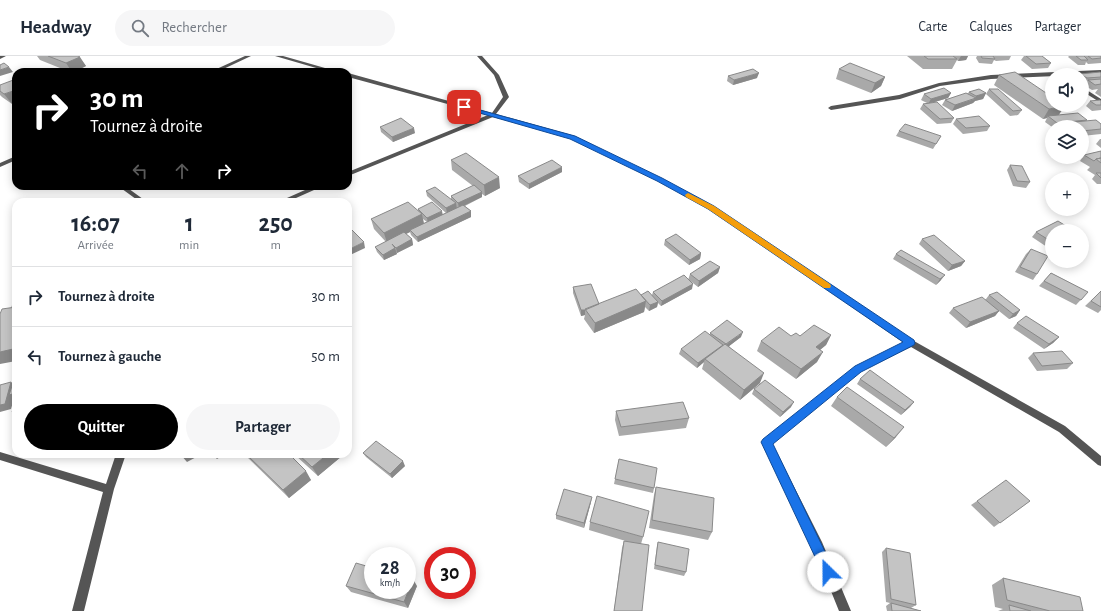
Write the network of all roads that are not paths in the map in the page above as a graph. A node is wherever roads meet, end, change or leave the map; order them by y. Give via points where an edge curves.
1 (4, 56) edge
2 (249, 56) edge
3 (277, 56) edge
4 (478, 56) edge
5 (0, 58) edge
6 (222, 68) edge
7 (321, 68) edge
8 (1101, 72) edge
9 (1089, 73) edge
10 (1045, 75) edge
11 (352, 76) edge
12 (1089, 93) edge
13 (1101, 101) edge
14 (831, 108) dead end
15 (493, 115) junction
16 (12, 160) edge
17 (0, 165) edge
18 (352, 172) edge
19 (126, 190) edge
20 (310, 190) edge
21 (138, 198) edge
22 (290, 198) edge
23 (911, 343) junction
24 (0, 456) edge
25 (121, 458) edge
26 (1101, 462) edge
27 (109, 489) junction
28 (78, 611) edge
29 (845, 611) edge

1 - 5 street
2 - 6 street
3 - 7 street
4 - 15 street via 496,75 506,97
8 - 9 street
10 - 14 street via 969,80 939,85 900,97
11 - 15 street
12 - 13 street
15 - 18 street
15 - 23 street via 573,138 711,207
16 - 17 street
19 - 21 street
20 - 22 street
23 - 26 street via 1062,429
23 - 29 street via 858,369 767,442 818,546
24 - 27 street
25 - 27 street
27 - 28 street

